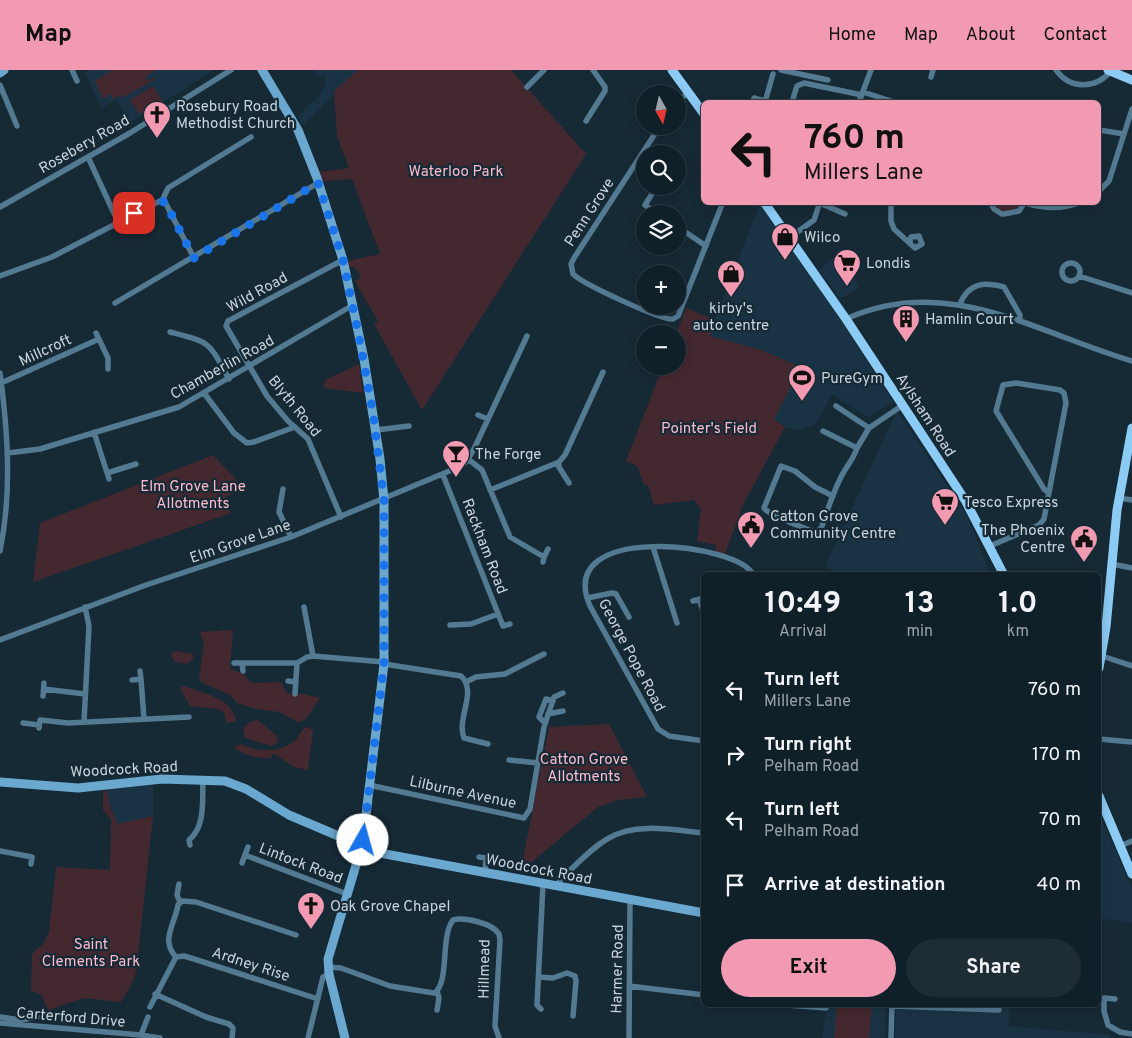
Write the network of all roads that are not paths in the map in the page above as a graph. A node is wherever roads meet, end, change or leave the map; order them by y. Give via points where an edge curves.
1 (4, 70) edge
2 (72, 70) edge
3 (231, 70) edge
4 (262, 70) edge
5 (544, 70) edge
6 (593, 70) edge
7 (672, 70) edge
8 (781, 70) edge
9 (871, 70) edge
10 (934, 70) edge
11 (1056, 70) edge
12 (1110, 71) edge
13 (802, 72) edge
14 (0, 73) edge
15 (774, 74) dead end
16 (931, 77) dead end
17 (828, 80) dead end
18 (1132, 80) edge
19 (77, 81) dead end
20 (0, 85) edge
21 (527, 87) dead end
22 (689, 93) junction
23 (862, 93) junction
24 (686, 95) edge
25 (754, 98) dead end
26 (760, 100) edge
27 (767, 100) edge
28 (793, 100) edge
29 (860, 100) edge
30 (887, 100) edge
31 (1132, 109) edge
32 (701, 110) edge
33 (586, 121) dead end
34 (18, 126) dead end
35 (1101, 130) edge
36 (1124, 134) junction
37 (654, 135) edge
38 (251, 137) dead end
39 (88, 157) junction
40 (319, 179) junction
41 (1101, 189) edge
42 (162, 201) junction
43 (722, 205) edge
44 (766, 205) edge
45 (819, 205) edge
46 (825, 205) edge
47 (892, 205) edge
48 (992, 205) edge
49 (1023, 205) edge
50 (1032, 205) edge
51 (1069, 205) edge
52 (0, 207) edge
53 (845, 214) dead end
54 (118, 222) junction
55 (686, 232) edge
56 (789, 238) junction
57 (910, 241) dead end
58 (706, 246) junction
59 (194, 258) junction
60 (343, 260) junction
61 (0, 276) edge
62 (1079, 276) dead end
63 (1132, 293) edge
64 (115, 303) dead end
65 (960, 304) junction
66 (353, 306) junction
67 (846, 319) junction
68 (1020, 321) junction
69 (170, 332) dead end
70 (527, 336) dead end
71 (1132, 361) edge
72 (250, 367) junction
73 (108, 369) dead end
74 (603, 372) dead end
75 (0, 373) edge
76 (229, 379) junction
77 (1, 383) junction
78 (204, 392) junction
79 (903, 405) junction
80 (836, 406) dead end
81 (478, 415) dead end
82 (488, 419) junction
83 (295, 426) junction
84 (409, 426) dead end
85 (869, 428) junction
86 (1132, 428) edge
87 (376, 430) junction
88 (822, 431) dead end
89 (94, 432) junction
90 (857, 448) junction
91 (8, 452) junction
92 (468, 459) junction
93 (558, 462) junction
94 (136, 464) dead end
95 (443, 475) junction
96 (569, 483) dead end
97 (283, 489) dead end
98 (490, 490) junction
99 (1049, 493) junction
100 (833, 496) junction
101 (1119, 498) junction
102 (384, 500) junction
103 (1132, 500) edge
104 (342, 517) junction
105 (291, 537) junction
106 (990, 546) junction
107 (654, 547) junction
108 (548, 549) dead end
109 (0, 551) edge
110 (1112, 564) junction
111 (1132, 568) edge
112 (751, 572) edge
113 (1003, 572) edge
114 (587, 598) junction
115 (84, 607) junction
116 (304, 607) dead end
117 (498, 614) junction
118 (629, 617) dead end
119 (676, 623) dead end
120 (510, 624) dead end
121 (450, 625) dead end
122 (503, 626) junction
123 (496, 629) dead end
124 (0, 635) edge
125 (14, 635) junction
126 (0, 640) edge
127 (544, 654) dead end
128 (313, 656) junction
129 (1102, 656) junction
130 (1101, 660) edge
131 (234, 663) dead end
132 (242, 663) junction
133 (297, 663) junction
134 (384, 663) junction
135 (1132, 666) edge
136 (140, 671) dead end
137 (243, 671) dead end
138 (141, 679) junction
139 (132, 680) dead end
140 (288, 681) dead end
141 (296, 682) junction
142 (466, 682) junction
143 (44, 689) dead end
144 (86, 694) junction
145 (295, 694) dead end
146 (563, 694) dead end
147 (553, 701) junction
148 (563, 711) dead end
149 (548, 714) junction
150 (189, 717) dead end
151 (144, 719) junction
152 (84, 722) junction
153 (23, 723) dead end
154 (545, 723) junction
155 (1101, 739) edge
156 (701, 741) edge
157 (1132, 742) edge
158 (488, 744) dead end
159 (509, 760) dead end
160 (538, 762) junction
161 (203, 780) junction
162 (0, 782) edge
163 (369, 785) junction
164 (1101, 800) edge
165 (701, 833) edge
166 (188, 840) dead end
167 (359, 841) junction
168 (1132, 841) edge
169 (1120, 846) junction
170 (248, 847) dead end
171 (0, 851) edge
172 (369, 851) junction
173 (245, 855) junction
174 (359, 856) junction
175 (31, 857) dead end
176 (495, 859) dead end
177 (242, 863) dead end
178 (485, 872) junction
179 (1132, 874) edge
180 (179, 884) dead end
181 (542, 884) junction
182 (557, 887) junction
183 (347, 894) junction
184 (630, 900) junction
185 (180, 902) junction
186 (701, 912) edge
187 (284, 932) junction
188 (296, 935) dead end
189 (282, 939) dead end
190 (176, 957) junction
191 (328, 970) junction
192 (539, 977) junction
193 (629, 986) junction
194 (437, 991) junction
195 (155, 994) junction
196 (701, 995) edge
197 (1102, 998) edge
198 (318, 999) junction
199 (1115, 999) dead end
200 (150, 1006) dead end
201 (813, 1007) edge
202 (892, 1007) edge
203 (987, 1007) edge
204 (537, 1008) dead end
205 (826, 1008) dead end
206 (437, 1010) dead end
207 (998, 1010) dead end
208 (45, 1015) dead end
209 (573, 1016) dead end
210 (0, 1017) edge
211 (148, 1017) dead end
212 (0, 1022) edge
213 (1132, 1034) edge
214 (141, 1035) junction
215 (1119, 1035) edge
216 (160, 1038) edge
217 (232, 1038) edge
218 (308, 1038) edge
219 (345, 1038) edge
220 (498, 1038) edge
221 (629, 1038) edge
222 (891, 1038) edge

1 - 14 street
2 - 19 street
3 - 39 street, Rosebery Road
4 - 40 street via 295,124
5 - 21 street
6 - 33 street via 605,91
7 - 22 main road
8 - 13 street
9 - 23 street
10 - 16 street
11 - 12 street via 1069,81 1087,86 1104,80
12 - 18 main road
13 - 17 street
15 - 27 street
20 - 34 street
22 - 24 street
22 - 32 main road
23 - 28 street via 804,83 797,86
23 - 29 street
23 - 30 street
25 - 26 street
31 - 36 street
35 - 36 street
36 - 41 street via 1109,181
37 - 58 street, Penn Grove via 574,258 571,269 577,278 669,320 678,316
38 - 42 street via 168,188
39 - 52 street, Rosebery Road
39 - 54 street
40 - 59 street
40 - 60 street
42 - 54 street
42 - 59 street
43 - 58 street
44 - 56 main road, Aylsham Road
45 - 56 street via 814,220
46 - 53 street
47 - 57 street via 894,229
48 - 49 street via 1003,214 1014,214
50 - 51 street via 1057,208
54 - 61 street via 52,257
55 - 58 street
56 - 67 main road, Aylsham Road
59 - 64 street via 124,302
60 - 66 street
60 - 72 street, Wild Road via 228,321 226,326
62 - 63 street
65 - 67 street via 907,302
65 - 68 street
65 - 68 street via 980,284 999,286 1007,291
66 - 72 street, Chamberlin Road
66 - 87 street
67 - 79 main road, Aylsham Road
68 - 71 street
69 - 76 street via 204,341
70 - 82 street
72 - 76 street, Chamberlin Road
72 - 83 street, Blyth Road via 267,396
73 - 77 street, Millcroft via 108,358 97,336
74 - 93 street via 565,455
75 - 77 street
76 - 78 street, Chamberlin Road
77 - 91 street
78 - 83 street via 234,433 248,443
78 - 89 street, Chamberlin Road via 176,408
79 - 85 street
79 - 106 main road, Aylsham Road via 965,500
80 - 85 street
81 - 82 street
82 - 92 street
83 - 104 street, Blyth Road via 313,447
84 - 87 street
85 - 90 street
86 - 101 main road
87 - 102 street
88 - 90 street
89 - 91 street, Chamberlin Road via 40,449
89 - 94 street via 108,476
90 - 100 street
91 - 109 street via 6,525
92 - 95 street, Elm Grove Lane
92 - 98 street via 482,470
93 - 96 street
93 - 98 street
95 - 102 street, Elm Grove Lane
95 - 117 street, Rackham Road
97 - 105 street via 279,512
98 - 108 street via 510,537 544,560
99 - 99 street via 1065,411 1064,393 1016,383 1003,385 996,411
99 - 106 street via 1042,523
100 - 100 street via 795,471 781,466 764,508 817,532 822,530
101 - 103 street
101 - 110 main road
102 - 104 street, Elm Grove Lane
102 - 134 street
104 - 105 street, Elm Grove Lane
105 - 115 street, Elm Grove Lane
106 - 113 main road, Aylsham Road
107 - 112 street, George Pope Road via 718,555 736,560
107 - 114 street, George Pope Road via 619,551 596,560 585,576
107 - 119 street
110 - 111 street
110 - 129 main road
114 - 118 street via 612,593 624,599
114 - 156 street, George Pope Road via 658,730 669,736
115 - 125 street, Elm Grove Lane
115 - 144 street via 89,626
116 - 128 street via 309,618
117 - 121 street via 471,624
117 - 122 street, Rackham Road
120 - 122 street
122 - 123 street
124 - 125 street, Elm Grove Lane
125 - 126 street, Elm Grove Lane
127 - 142 street via 505,674 476,677
128 - 133 street
128 - 134 street
129 - 130 main road
129 - 135 street
131 - 132 street
132 - 133 street
132 - 137 street
133 - 141 street
134 - 142 street via 453,673
134 - 163 street
136 - 138 street
138 - 139 street
138 - 151 street
140 - 141 street
141 - 145 street
142 - 158 street via 467,704 462,717 464,738
143 - 144 street
144 - 152 street
146 - 147 street
147 - 149 street, Lilburne Avenue
147 - 154 street via 546,698 542,706 539,717
148 - 149 street
149 - 154 street, Lilburne Avenue
150 - 151 street
151 - 152 street
152 - 153 street via 40,720 39,726
154 - 160 street, Lilburne Avenue
155 - 157 street
159 - 160 street
160 - 163 street, Lilburne Avenue via 530,809 524,818
161 - 162 street, Woodcock Road via 162,779 78,788
161 - 166 street via 199,823
161 - 167 street, Woodcock Road via 235,784 289,815
163 - 167 street
164 - 169 main road
165 - 182 street via 660,829 622,832 598,847 560,880
167 - 172 street via 368,844
167 - 174 street via 354,850
168 - 169 street
169 - 179 main road
170 - 173 street, Lintock Road
171 - 175 street
172 - 174 street
172 - 178 street, Woodcock Road
173 - 177 street, Lintock Road
173 - 183 street, Lintock Road
174 - 183 street
176 - 178 street via 482,857
178 - 181 street, Woodcock Road
180 - 185 street via 176,895
181 - 182 street, Woodcock Road
181 - 192 street
182 - 184 street, Woodcock Road
183 - 191 street via 329,952
184 - 186 street, Woodcock Road
184 - 193 street, Harmer Road
185 - 187 street via 196,902
185 - 190 street via 167,940
187 - 188 street
187 - 189 street
190 - 195 street
190 - 198 street, Ardney Rise via 184,956
191 - 194 street via 341,968 390,986 430,993
191 - 198 street
191 - 219 street
192 - 204 street
192 - 209 street via 553,978 567,973 575,976
193 - 196 street
193 - 221 street, Harmer Road
194 - 206 street, Hillmead
194 - 220 street, Hillmead via 449,925 453,920 459,918 496,930 500,940 495,1030
195 - 200 street
195 - 217 street via 228,1024 233,1028
197 - 199 street
197 - 215 street via 1105,1018
198 - 218 street
201 - 205 street
202 - 222 street
203 - 207 street
208 - 210 street via 22,1020
211 - 214 street, Carterford Drive
212 - 214 street, Carterford Drive
213 - 215 street
214 - 216 street, Carterford Drive

